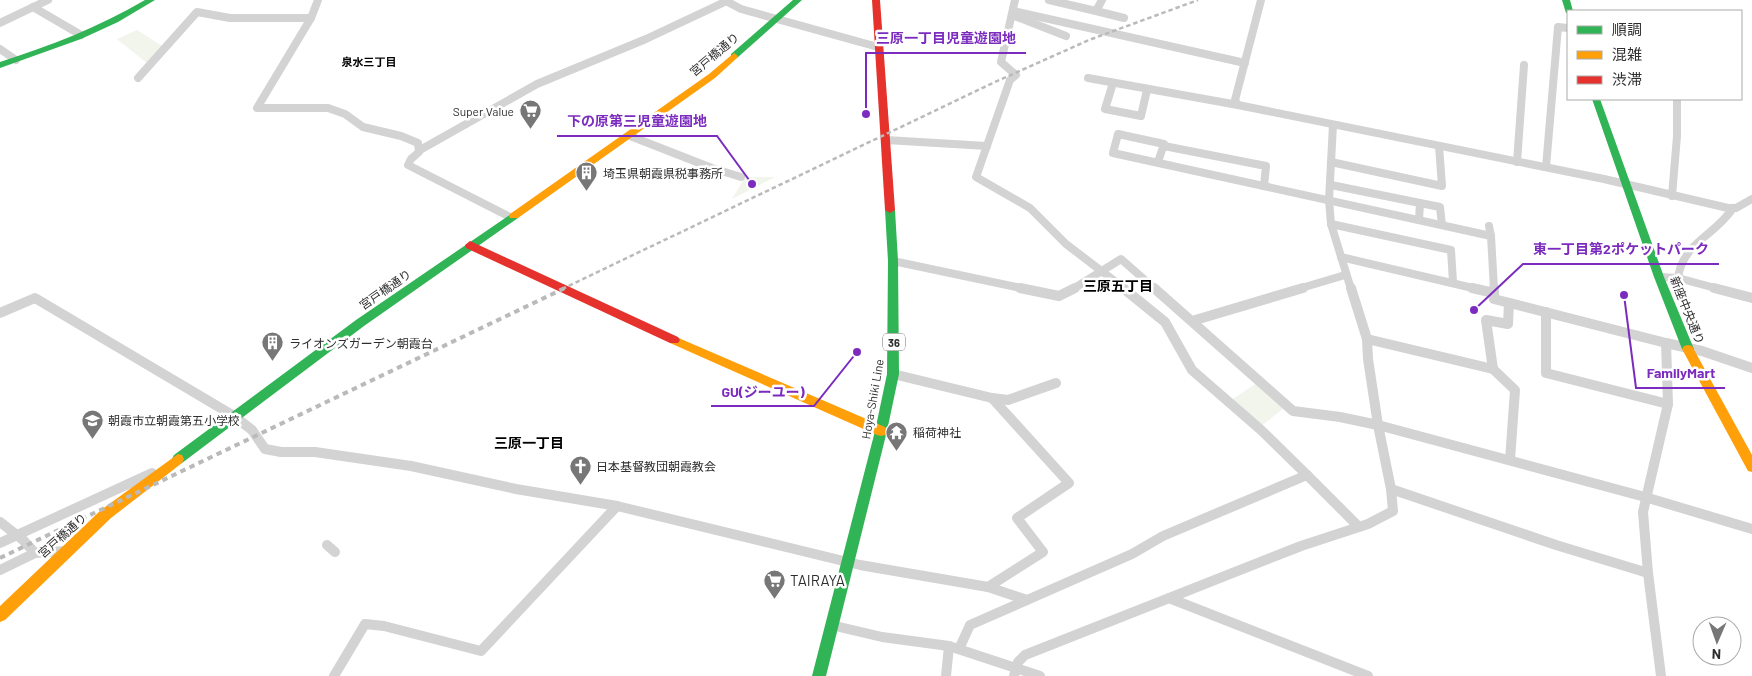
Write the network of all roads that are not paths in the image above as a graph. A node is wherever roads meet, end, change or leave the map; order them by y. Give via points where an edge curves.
1 (48, 0) edge
2 (151, 0) edge
3 (318, 0) edge
4 (726, 0) edge
5 (798, 0) edge
6 (876, 0) edge
7 (1015, 0) edge
8 (1049, 0) edge
9 (1102, 0) edge
10 (1260, 0) edge
11 (33, 7) junction
12 (1096, 11) junction
13 (1012, 13) junction
14 (311, 18) junction
15 (1124, 18) dead end
16 (776, 19) junction
17 (1032, 19) junction
18 (0, 23) edge
19 (1082, 26) junction
20 (1567, 28) edge
21 (1063, 35) joint
22 (81, 36) junction
23 (878, 47) junction
24 (0, 49) edge
25 (16, 60) junction
26 (1245, 63) junction
27 (0, 65) edge
28 (1524, 66) dead end
29 (138, 78) dead end
30 (1088, 78) dead end
31 (1113, 83) junction
32 (1147, 90) junction
33 (1596, 100) edge
34 (1677, 100) edge
35 (1238, 105) junction
36 (1333, 125) junction
37 (630, 136) junction
38 (886, 140) junction
39 (987, 146) junction
40 (1164, 146) junction
41 (1439, 146) junction
42 (420, 150) junction
43 (1158, 162) junction
44 (1331, 162) junction
45 (1517, 162) junction
46 (1546, 167) junction
47 (741, 177) dead end
48 (1331, 185) junction
49 (1628, 185) junction
50 (1264, 186) junction
51 (1672, 196) junction
52 (1752, 199) edge
53 (1329, 200) junction
54 (1420, 203) junction
55 (1733, 208) junction
56 (510, 217) junction
57 (1419, 220) junction
58 (1330, 224) junction
59 (1442, 225) junction
60 (1489, 226) dead end
61 (1491, 236) junction
62 (470, 245) junction
63 (1341, 257) junction
64 (893, 261) junction
65 (1103, 271) junction
66 (1345, 275) junction
67 (1659, 277) junction
68 (1678, 278) junction
69 (1453, 282) junction
70 (1494, 293) junction
71 (1752, 298) edge
72 (1509, 303) junction
73 (1546, 312) junction
74 (0, 313) edge
75 (1192, 321) junction
76 (1367, 339) junction
77 (1666, 342) junction
78 (1688, 348) junction
79 (1752, 368) edge
80 (1493, 369) junction
81 (893, 374) junction
82 (1056, 383) dead end
83 (992, 398) junction
84 (1668, 404) junction
85 (234, 416) junction
86 (1378, 425) junction
87 (881, 431) junction
88 (1510, 460) junction
89 (172, 463) junction
90 (1752, 467) edge
91 (1306, 475) junction
92 (1391, 489) junction
93 (1645, 497) junction
94 (617, 506) junction
95 (0, 522) edge
96 (1359, 526) junction
97 (1752, 529) edge
98 (17, 535) junction
99 (0, 543) edge
100 (64, 550) junction
101 (35, 553) junction
102 (847, 562) junction
103 (0, 570) edge
104 (1648, 573) junction
105 (988, 587) junction
106 (1169, 598) junction
107 (1027, 600) junction
108 (0, 615) edge
109 (831, 625) junction
110 (954, 647) junction
111 (1015, 671) edge
112 (334, 676) edge
113 (819, 676) edge
114 (946, 676) edge
115 (1040, 676) edge
116 (1367, 676) edge
117 (1661, 676) edge

1 - 11 street
2 - 22 street via 114,22
3 - 14 street
4 - 16 street via 741,9
4 - 42 street via 646,40 537,84
5 - 16 street, 宮戸橋通り
6 - 23 street, Hoya-Shiki Line / 36
7 - 13 street
8 - 12 street
9 - 12 street
10 - 26 street
11 - 18 street
11 - 22 street
12 - 15 street
13 - 17 street
13 - 39 street via 1001,62 1013,78
14 - 29 street via 230,18 197,12
14 - 42 street via 257,108 328,108 363,127 418,143
16 - 23 street
16 - 37 street, 宮戸橋通り via 712,76
17 - 19 street
17 - 21 street
19 - 21 street
19 - 26 street
20 - 46 street via 1558,27
22 - 25 street
23 - 38 street, Hoya-Shiki Line / 36
24 - 25 street
25 - 27 street
26 - 35 street via 1235,100
28 - 45 street
30 - 31 street
31 - 32 street
31 - 32 street via 1105,109 1141,116
32 - 35 street
33 - 49 street, 新座中央通り
34 - 51 street
35 - 36 street
36 - 41 street
36 - 44 street
37 - 47 street
37 - 56 street, 宮戸橋通り
38 - 39 street
38 - 64 street, Hoya-Shiki Line / 36
39 - 65 street via 976,177 1030,208 1066,244
40 - 43 street
40 - 43 street via 1118,134 1113,152
40 - 50 street via 1266,166
41 - 44 street via 1442,186
41 - 45 street
42 - 56 street via 408,165
43 - 50 street
44 - 48 street
45 - 46 street
46 - 49 street
48 - 53 street
48 - 54 street
49 - 51 street
49 - 67 street, 新座中央通り
50 - 53 street
51 - 55 street
52 - 55 street
53 - 57 street
53 - 58 street
54 - 57 street
54 - 59 street via 1440,207
55 - 68 street via 1724,220 1683,255
56 - 62 street, 宮戸橋通り
57 - 59 street
58 - 63 street
58 - 69 street via 1451,250
59 - 61 street
60 - 61 street
61 - 70 street
62 - 85 street, 宮戸橋通り
62 - 87 street via 664,336
63 - 66 street
63 - 69 street
64 - 65 street via 1059,296
64 - 81 street, Hoya-Shiki Line / 36
65 - 75 street via 1121,259
65 - 91 street via 1165,322 1192,370 1259,427
66 - 75 street
66 - 76 street
67 - 68 street
67 - 78 street, 新座中央通り
68 - 71 street
69 - 70 street
70 - 72 street via 1494,299
72 - 73 street
72 - 80 street via 1508,324 1486,320
73 - 77 street
73 - 84 street via 1546,373
74 - 85 street via 35,298
75 - 86 street via 1293,411
76 - 80 street
76 - 86 street
77 - 78 street
77 - 84 street
78 - 79 street
78 - 90 street, 新座中央通り
80 - 88 street via 1515,390
81 - 83 street
81 - 87 street, Hoya-Shiki Line / 36
82 - 83 street via 1008,400
83 - 105 street via 1069,483 1017,518 1043,552
84 - 93 street
85 - 89 street, 宮戸橋通り
85 - 94 street via 252,430 266,449 315,452 411,466
86 - 88 street
86 - 92 street
87 - 102 street, Hoya-Shiki Line / 36
88 - 93 street
89 - 98 street
89 - 100 street, 宮戸橋通り
91 - 96 street
91 - 107 street via 1163,536 1132,554
92 - 96 street via 1393,511
92 - 104 street
93 - 97 street
93 - 104 street via 1643,512
94 - 102 street
94 - 112 street via 482,651 365,624
95 - 98 street
96 - 106 street
98 - 99 street
98 - 101 street
100 - 101 street
100 - 108 street, 宮戸橋通り
101 - 103 street
102 - 105 street
102 - 109 street, Hoya-Shiki Line / 36
104 - 117 street
105 - 107 street
106 - 111 street via 1025,655
106 - 116 street
107 - 110 street via 970,625
109 - 110 street via 882,637
109 - 113 street, Hoya-Shiki Line / 36
110 - 111 street
110 - 114 street
111 - 115 street

